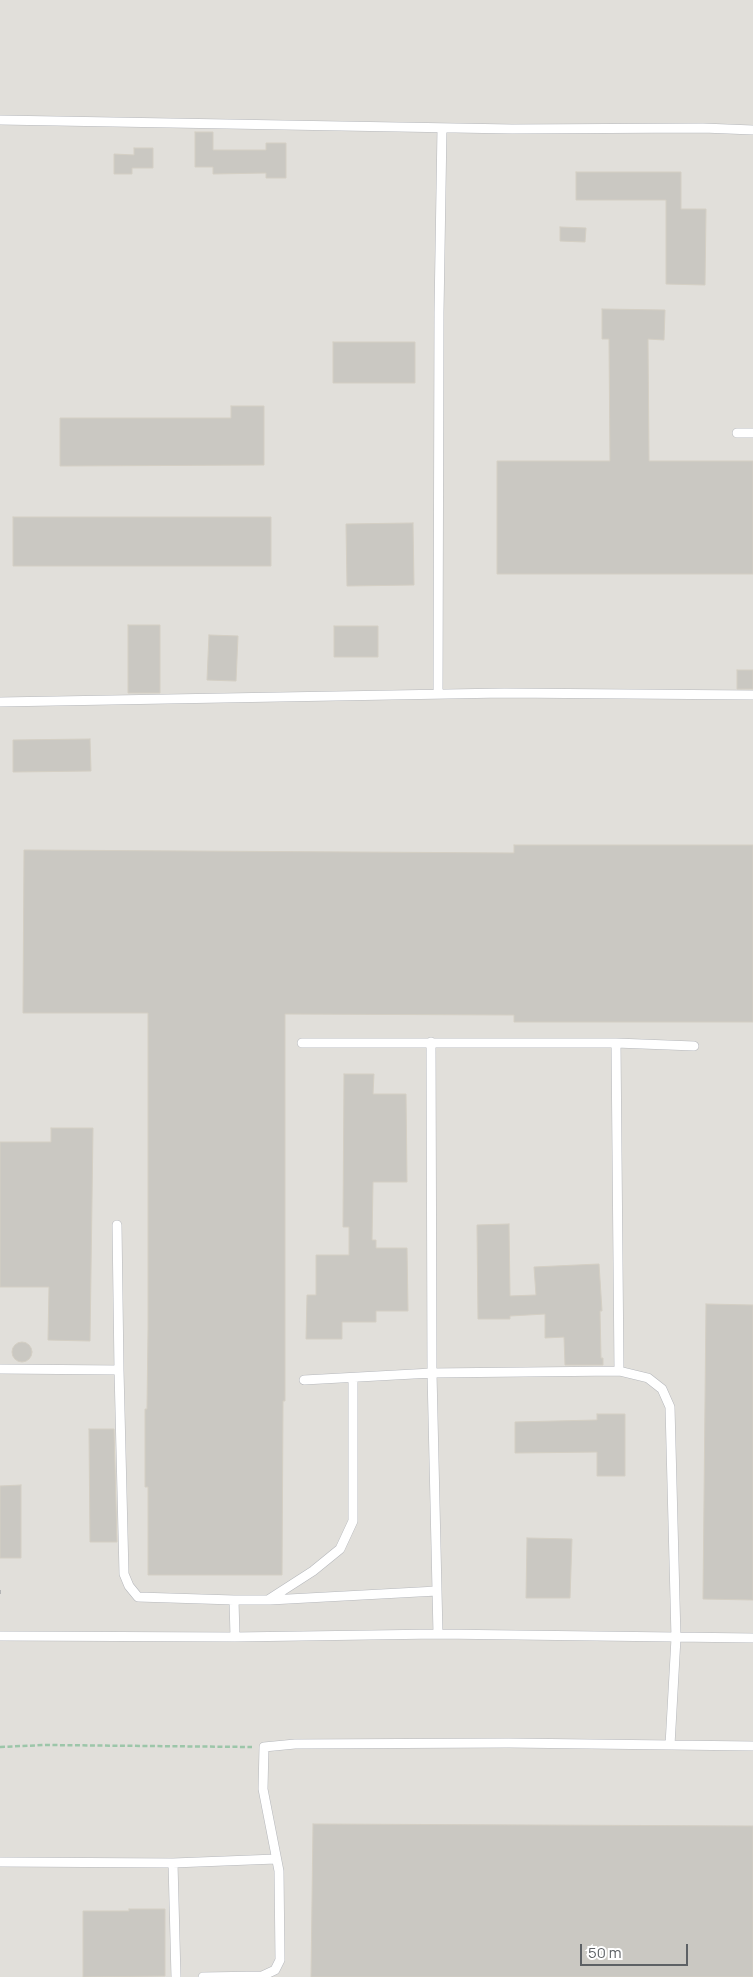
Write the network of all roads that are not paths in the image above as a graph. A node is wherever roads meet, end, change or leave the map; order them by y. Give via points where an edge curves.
1 (0, 120) edge
2 (442, 128) junction
3 (753, 130) edge
4 (737, 433) dead end
5 (753, 433) edge
6 (438, 694) junction
7 (753, 695) edge
8 (0, 702) edge
9 (302, 1042) dead end
10 (431, 1042) junction
11 (616, 1044) junction
12 (694, 1046) dead end
13 (117, 1225) dead end
14 (0, 1369) edge
15 (119, 1370) junction
16 (619, 1372) junction
17 (432, 1373) junction
18 (354, 1378) junction
19 (304, 1380) dead end
20 (437, 1591) junction
21 (234, 1600) junction
22 (268, 1600) junction
23 (438, 1634) junction
24 (0, 1636) edge
25 (235, 1637) junction
26 (676, 1638) junction
27 (753, 1638) edge
28 (670, 1745) junction
29 (753, 1746) edge
30 (276, 1859) junction
31 (0, 1862) edge
32 (173, 1863) junction
33 (176, 1977) edge
34 (203, 1977) edge

1 - 2 lane
2 - 3 lane
2 - 6 lane via 438,332
4 - 5 lane
6 - 7 lane
6 - 8 lane
9 - 10 lane
10 - 11 lane
10 - 17 lane
11 - 12 lane
11 - 16 lane
13 - 15 lane
14 - 15 lane
15 - 21 lane via 124,1574 129,1586 138,1597
16 - 17 lane
16 - 26 lane via 648,1378 662,1389 670,1406
17 - 18 lane
17 - 20 lane
18 - 19 lane
18 - 22 lane via 353,1521 340,1549
20 - 22 lane
20 - 23 lane
21 - 22 lane
21 - 25 lane
23 - 25 lane
23 - 26 lane
24 - 25 lane
26 - 27 lane
26 - 28 lane
28 - 29 lane
28 - 30 lane via 314,1744 264,1747 263,1789
30 - 32 lane
30 - 34 lane via 279,1871 280,1960 275,1970 262,1976
31 - 32 lane
32 - 33 lane

